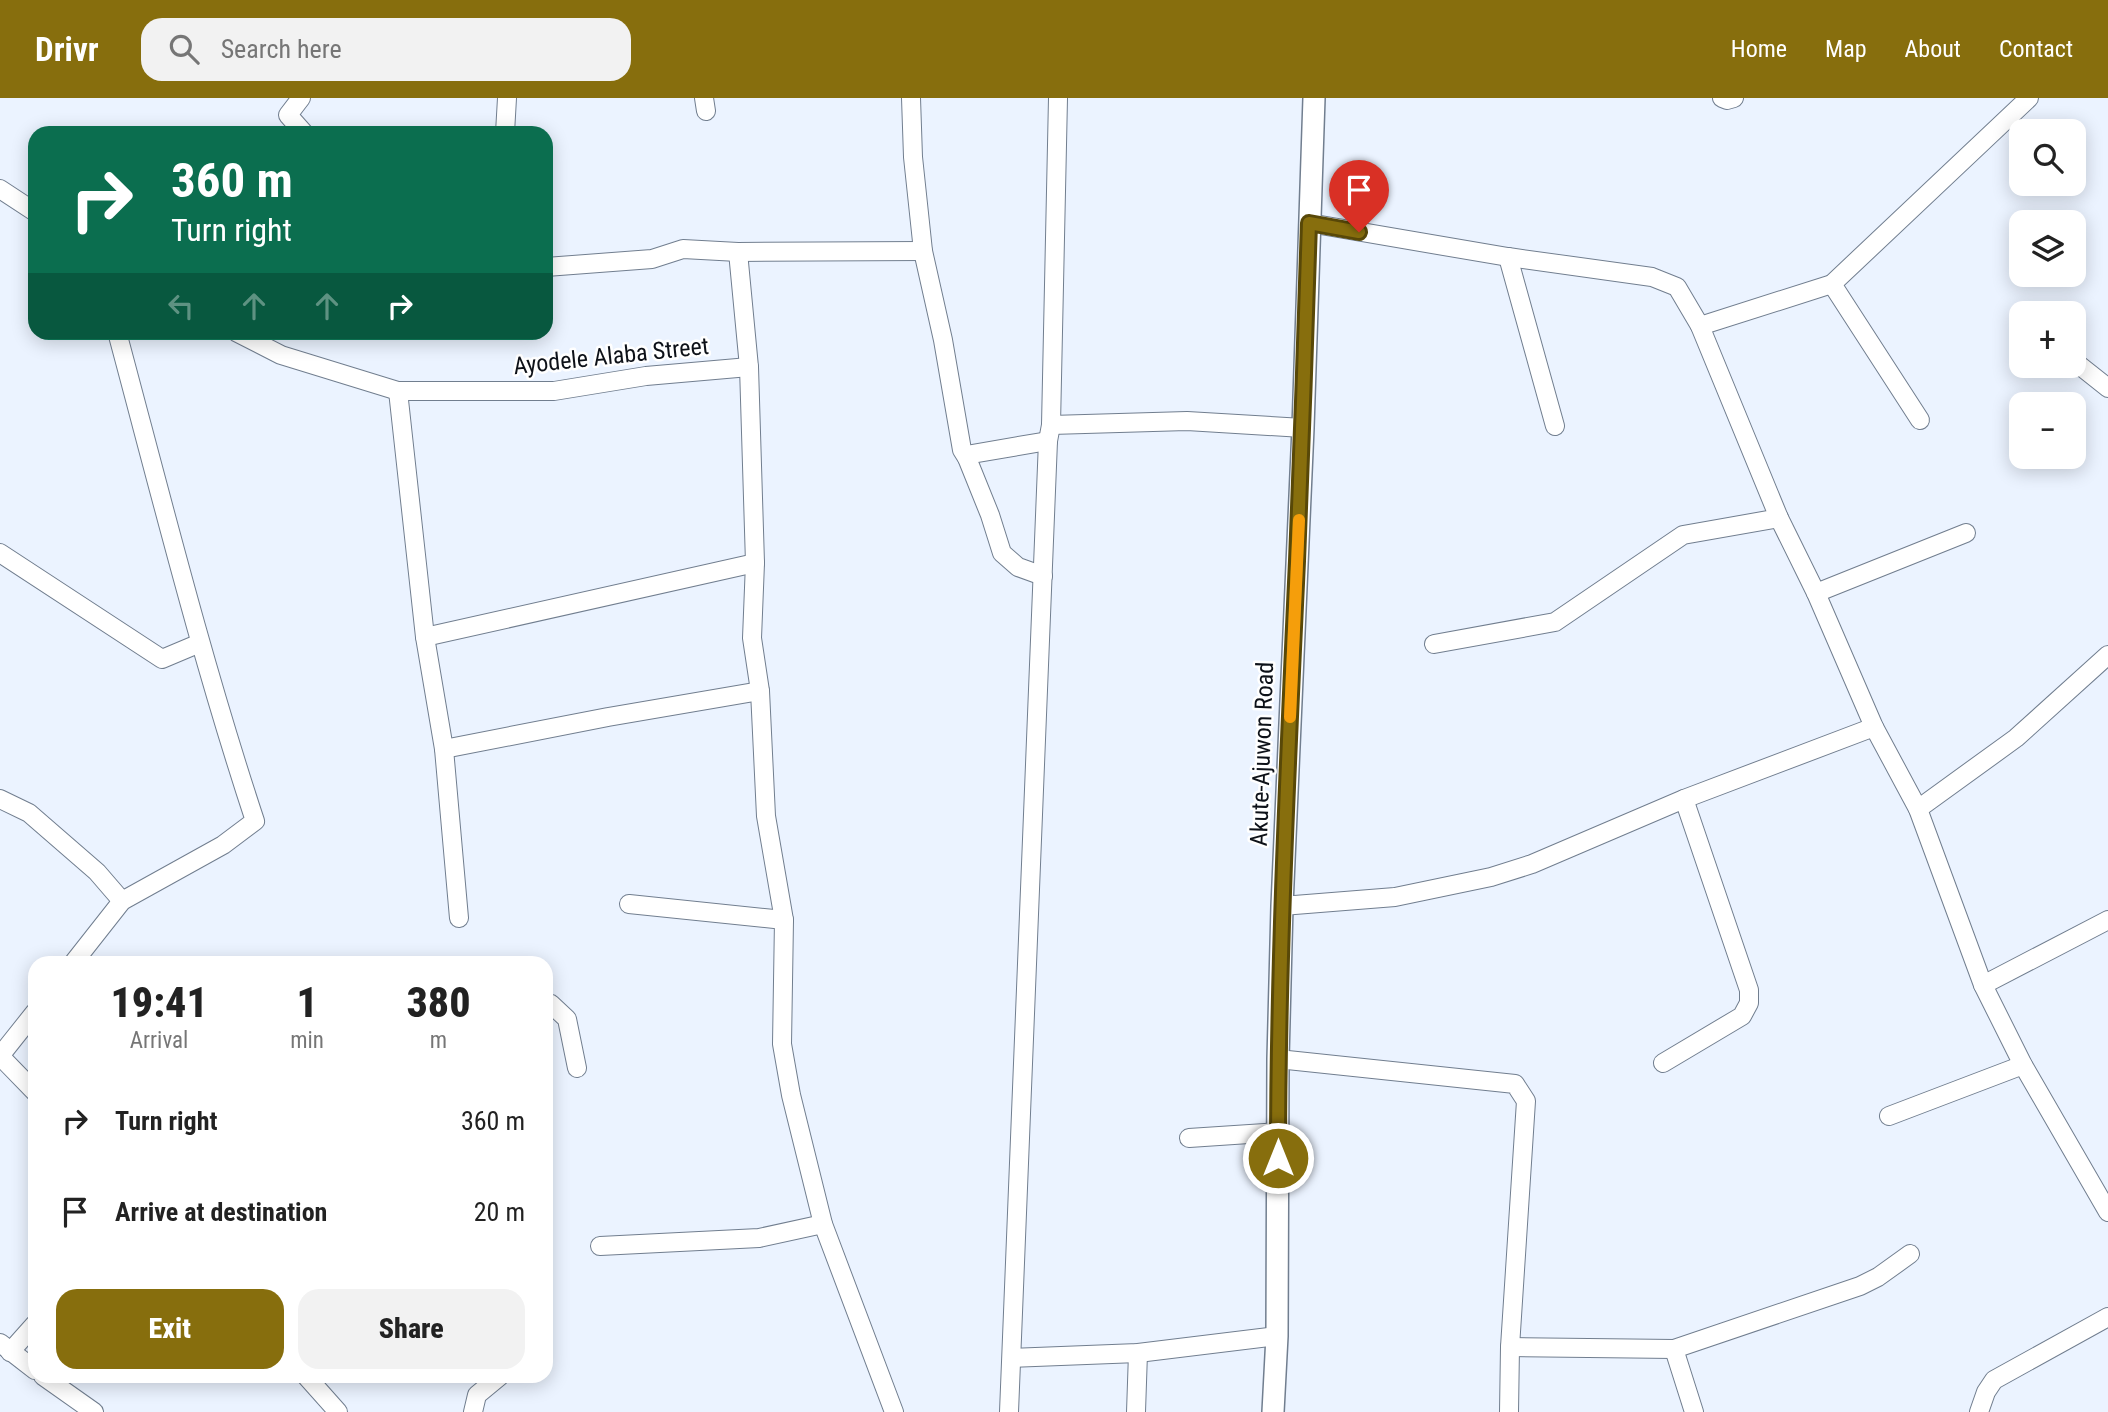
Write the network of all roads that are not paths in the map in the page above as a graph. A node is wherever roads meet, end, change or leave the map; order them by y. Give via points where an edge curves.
1 (301, 98) edge
2 (507, 98) edge
3 (911, 98) edge
4 (1058, 98) edge
5 (1314, 98) edge
6 (1722, 98) edge
7 (1734, 98) edge
8 (2029, 98) edge
9 (298, 126) edge
10 (505, 126) edge
11 (0, 189) edge
12 (28, 207) edge
13 (1309, 223) junction
14 (923, 251) junction
15 (738, 252) junction
16 (1508, 257) junction
17 (553, 267) edge
18 (1832, 284) junction
19 (1700, 326) junction
20 (119, 340) edge
21 (252, 340) edge
22 (749, 367) junction
23 (2086, 370) edge
24 (2108, 388) edge
25 (398, 391) junction
26 (1920, 420) dead end
27 (1555, 426) dead end
28 (1303, 428) junction
29 (1050, 433) junction
30 (967, 458) junction
31 (1779, 518) junction
32 (1966, 533) dead end
33 (0, 553) edge
34 (755, 563) junction
35 (1043, 576) junction
36 (1816, 593) junction
37 (425, 637) junction
38 (200, 643) junction
39 (1434, 644) dead end
40 (2108, 655) edge
41 (760, 691) junction
42 (1874, 727) junction
43 (444, 749) junction
44 (0, 799) edge
45 (1684, 799) junction
46 (1918, 809) junction
47 (122, 901) junction
48 (629, 904) dead end
49 (1282, 906) junction
50 (459, 918) dead end
51 (784, 920) junction
52 (2108, 920) edge
53 (79, 956) edge
54 (1983, 985) junction
55 (553, 1006) edge
56 (28, 1021) edge
57 (1278, 1059) junction
58 (1662, 1063) dead end
59 (2023, 1065) junction
60 (577, 1068) dead end
61 (28, 1085) edge
62 (1889, 1116) dead end
63 (1278, 1132) junction
64 (1189, 1138) dead end
65 (2108, 1212) edge
66 (823, 1224) junction
67 (600, 1246) dead end
68 (1910, 1254) dead end
69 (2108, 1317) edge
70 (28, 1330) edge
71 (1277, 1336) junction
72 (1510, 1347) junction
73 (5, 1348) edge
74 (1674, 1349) junction
75 (1138, 1353) junction
76 (1012, 1358) junction
77 (28, 1365) edge
78 (53, 1383) edge
79 (311, 1383) edge
80 (492, 1383) edge
81 (331, 1409) edge
82 (94, 1412) edge
83 (473, 1412) edge
84 (894, 1412) edge
85 (1009, 1412) edge
86 (1136, 1412) edge
87 (1273, 1412) edge
88 (1509, 1412) edge
89 (1694, 1412) edge
90 (1979, 1412) edge

1 - 9 street via 288,115
2 - 10 street
3 - 14 street
4 - 29 street
5 - 13 main road, Akute-Ajuwon Road
6 - 7 street
8 - 18 street
11 - 12 street
13 - 16 street
13 - 28 main road, Akute-Ajuwon Road
14 - 15 street
14 - 30 street
15 - 17 street via 682,249 652,259
15 - 22 street
16 - 19 street via 1666,281 1677,287
16 - 27 street
18 - 19 street
18 - 26 street
19 - 31 street
20 - 38 street
21 - 25 street, Ayodele Alaba Street via 281,355
22 - 25 street, Ayodele Alaba Street via 646,376 554,391
22 - 34 street
23 - 24 street
25 - 37 street
28 - 29 street via 1187,421
28 - 49 main road, Akute-Ajuwon Road
29 - 30 street
29 - 35 street
30 - 35 street via 1002,553 1018,566
31 - 36 street
31 - 39 street via 1683,535 1555,622
32 - 36 street
33 - 38 street via 162,659
34 - 37 street
34 - 41 street via 752,638
35 - 76 street
36 - 42 street
37 - 43 street
38 - 47 street via 255,821 223,845
40 - 46 street via 2016,738
41 - 43 street
41 - 51 street via 766,816
42 - 45 street
42 - 46 street
43 - 50 street
44 - 47 street via 29,813 97,872
45 - 49 street via 1491,877 1395,897
45 - 58 street via 1749,990 1749,1003 1742,1016
46 - 54 street
47 - 53 street
48 - 51 street
49 - 57 main road, Akute-Ajuwon Road
51 - 66 street via 782,1044
52 - 54 street
54 - 59 street
55 - 60 street via 567,1019
56 - 61 street via 0,1056
57 - 63 main road, Akute-Ajuwon Road
57 - 72 street via 1515,1084 1526,1101
59 - 62 street
59 - 65 street
63 - 64 street
63 - 71 main road, Akute-Ajuwon Road
66 - 67 street via 759,1238
66 - 84 street
68 - 74 street via 1860,1286
69 - 90 street via 1994,1380
70 - 73 street
71 - 75 street
71 - 87 main road, Akute-Ajuwon Road
72 - 74 street
72 - 88 street
73 - 77 street
74 - 89 street
75 - 76 street
75 - 86 street
76 - 85 street
78 - 82 street
79 - 81 street
80 - 83 street via 478,1395

